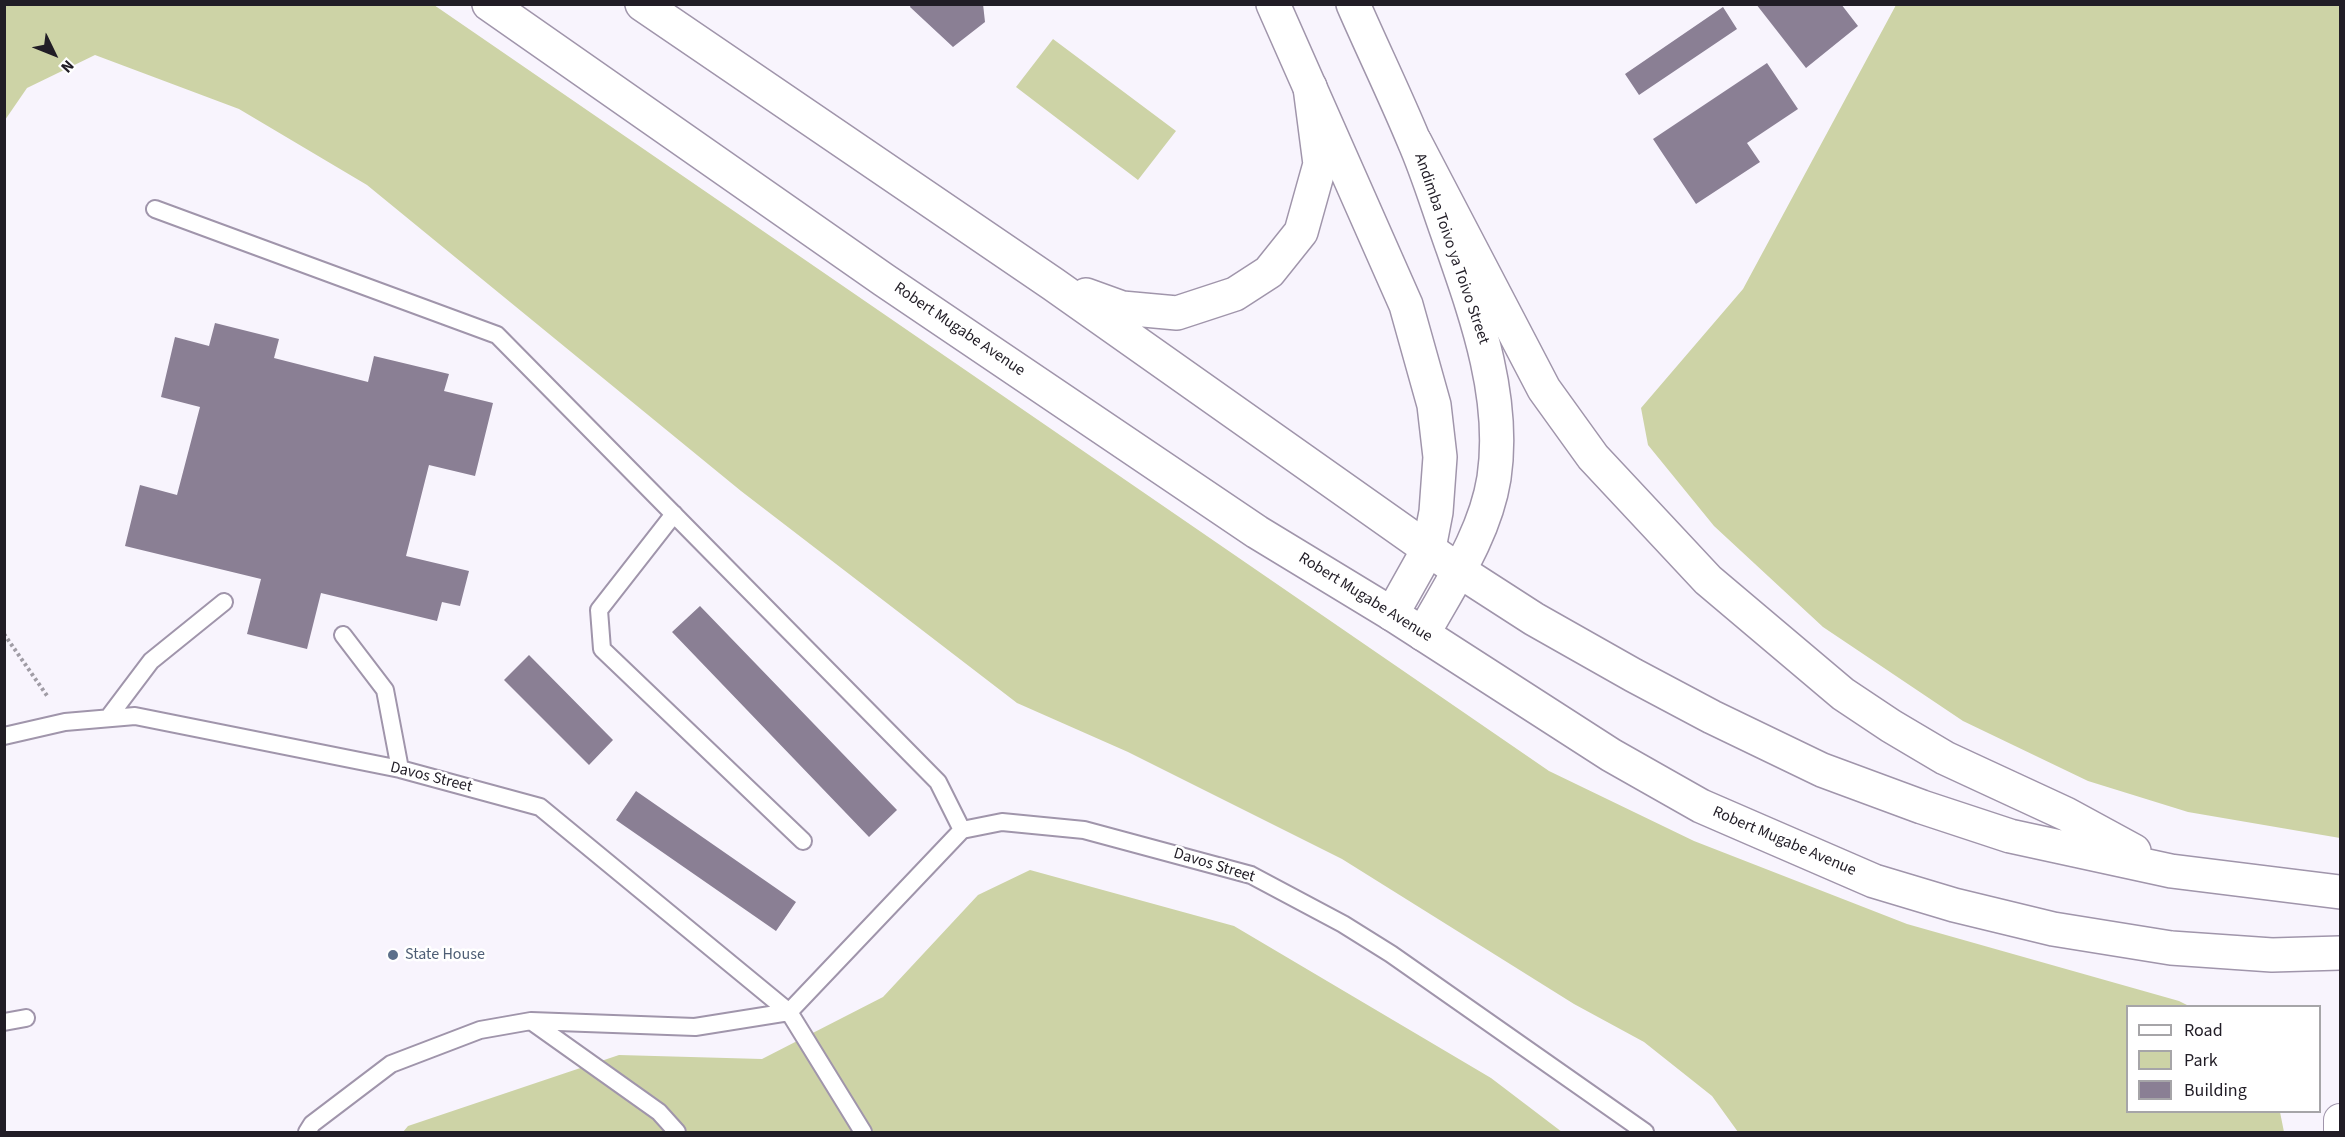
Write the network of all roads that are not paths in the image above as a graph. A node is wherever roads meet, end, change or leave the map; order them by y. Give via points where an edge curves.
1 (489, 4) edge
2 (642, 4) edge
3 (1273, 4) edge
4 (1353, 4) edge
5 (1310, 87) junction
6 (1415, 142) junction
7 (155, 208) dead end
8 (1053, 284) junction
9 (674, 514) junction
10 (1429, 548) junction
11 (1458, 570) junction
12 (224, 602) dead end
13 (1392, 614) junction
14 (343, 634) dead end
15 (1423, 634) junction
16 (108, 718) junction
17 (4, 736) edge
18 (400, 769) junction
19 (962, 830) junction
20 (803, 841) dead end
21 (2171, 871) junction
22 (2340, 892) edge
23 (2340, 953) edge
24 (789, 1012) junction
25 (26, 1018) dead end
26 (531, 1021) junction
27 (4, 1022) edge
28 (2340, 1120) edge
29 (2340, 1129) edge
30 (307, 1132) edge
31 (677, 1132) edge
32 (862, 1132) edge
33 (1645, 1132) edge

1 - 13 main road, Robert Mugabe Avenue via 884,280 1247,525
2 - 8 main road
3 - 5 main road
4 - 6 main road, Andimba Toivo ya Toivo Street
5 - 8 main road via 1320,164 1301,232 1269,272 1236,294 1177,313 1122,308
5 - 10 main road via 1406,305 1434,405 1440,457
6 - 11 main road, Andimba Toivo ya Toivo Street via 1477,316 1494,410 1494,479 1484,518
6 - 21 main road via 1544,389 1593,457 1708,580 1843,694 1891,726 1945,758 2066,814
7 - 9 lane via 497,335
8 - 10 main road
9 - 19 lane via 938,782
9 - 20 lane via 599,610 602,650
10 - 11 main road
10 - 13 main road
11 - 15 main road, Andimba Toivo ya Toivo Street
11 - 21 main road via 1633,675 1822,770 2010,836
12 - 16 lane via 151,661
13 - 15 main road, Robert Mugabe Avenue
14 - 18 lane via 384,690
15 - 23 main road, Robert Mugabe Avenue via 1611,755 1701,806 1874,880 2053,929 2171,948 2272,955
16 - 17 lane, Davos Street via 65,722
16 - 18 lane, Davos Street via 135,716
18 - 24 lane, Davos Street via 540,807
19 - 24 lane
19 - 33 lane, Davos Street via 1002,822 1084,830 1251,875 1391,954
21 - 22 main road
24 - 26 lane via 695,1027
24 - 32 lane, Davos Street
25 - 27 lane
26 - 30 lane via 480,1030 391,1064 312,1124
26 - 31 lane via 659,1112
28 - 29 street

